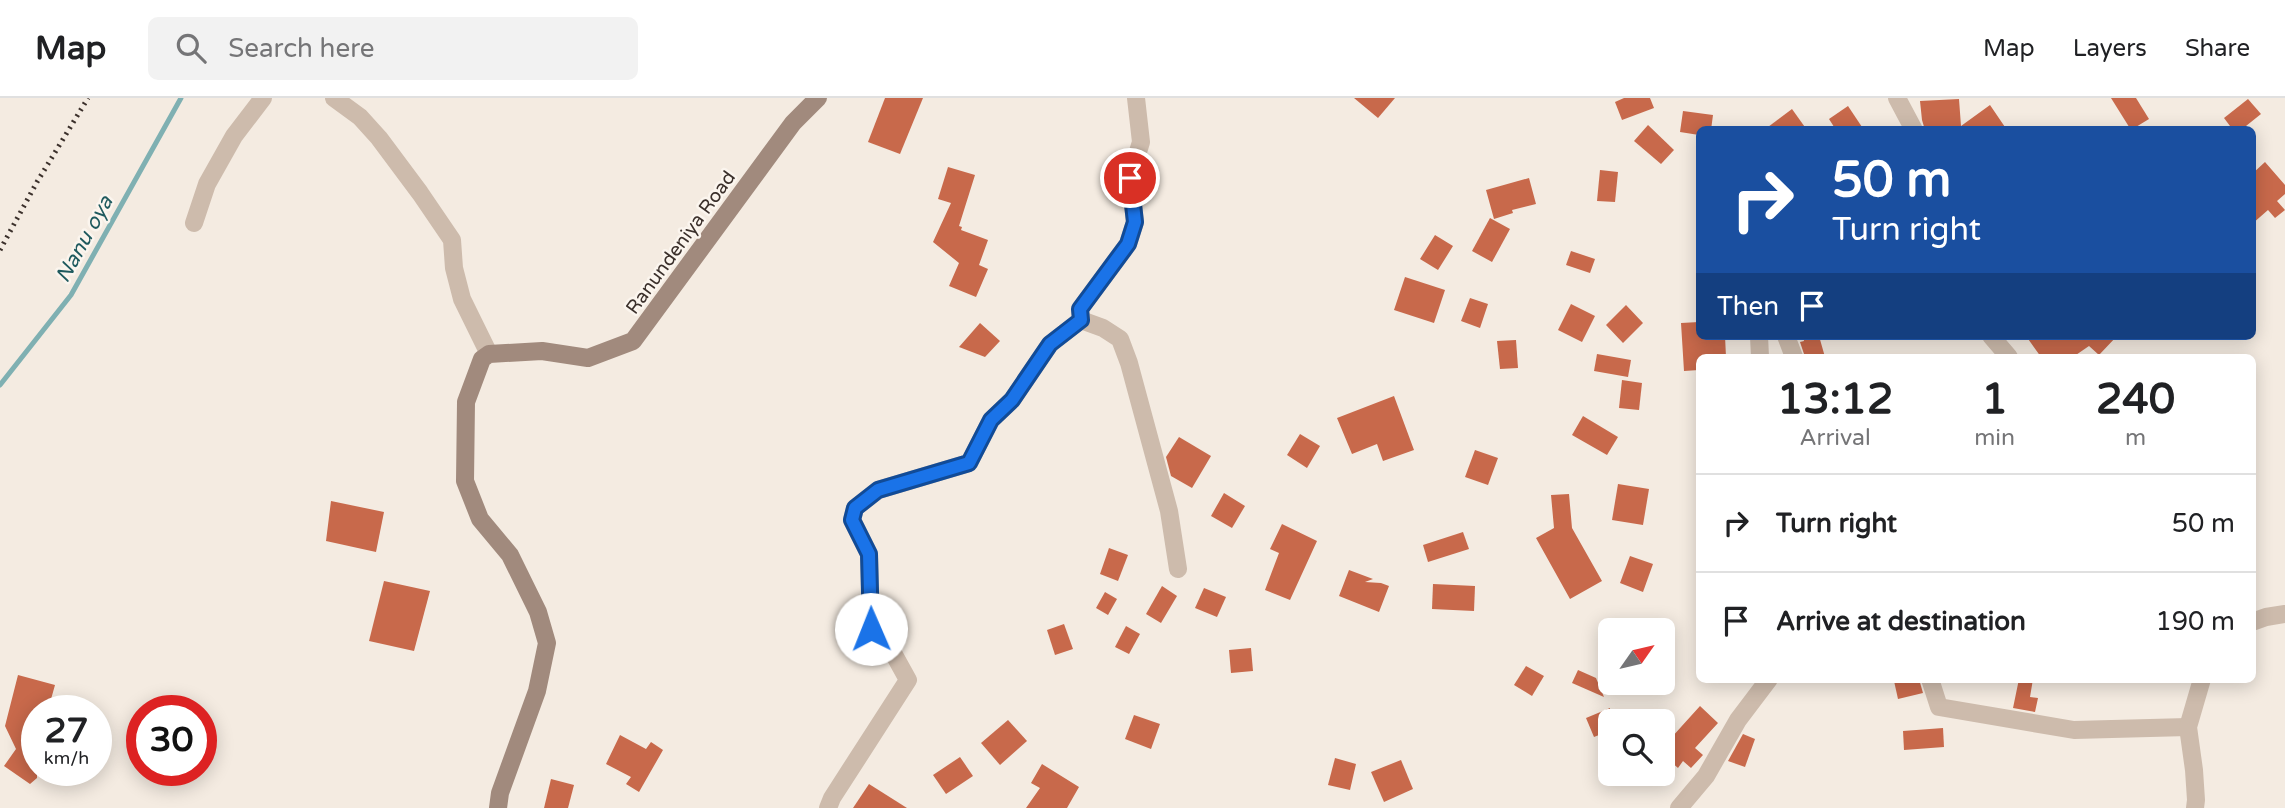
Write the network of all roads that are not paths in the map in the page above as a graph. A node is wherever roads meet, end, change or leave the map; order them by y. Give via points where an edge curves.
1 (262, 98) edge
2 (334, 98) edge
3 (818, 98) edge
4 (1136, 98) edge
5 (1897, 98) edge
6 (1912, 126) edge
7 (194, 223) dead end
8 (1081, 320) junction
9 (1994, 340) edge
10 (489, 354) junction
11 (2006, 354) edge
12 (1178, 569) dead end
13 (2285, 614) edge
14 (2256, 621) edge
15 (1766, 683) edge
16 (1931, 683) edge
17 (2201, 683) edge
18 (2188, 727) junction
19 (498, 808) edge
20 (828, 808) edge
21 (1679, 808) edge
22 (2195, 808) edge

1 - 7 street via 207,184
2 - 10 street via 373,131 452,240 462,299
3 - 10 main road, Ranundeniya Road via 793,124 633,341 588,358 542,351
4 - 8 street via 1141,142 1130,178 1135,222 1128,244 1080,309
5 - 6 street
8 - 12 street via 1120,339 1169,511
8 - 20 street via 1050,344 1012,400 991,420 969,463 878,490 855,508 852,520 869,554 871,629 887,642 908,680
9 - 11 street
10 - 19 main road via 482,359 467,402 465,481 480,519 510,555 538,612 547,643 537,691
13 - 14 street
15 - 21 street via 1706,776
16 - 18 street via 1939,707 2074,730
17 - 18 street
18 - 22 street

